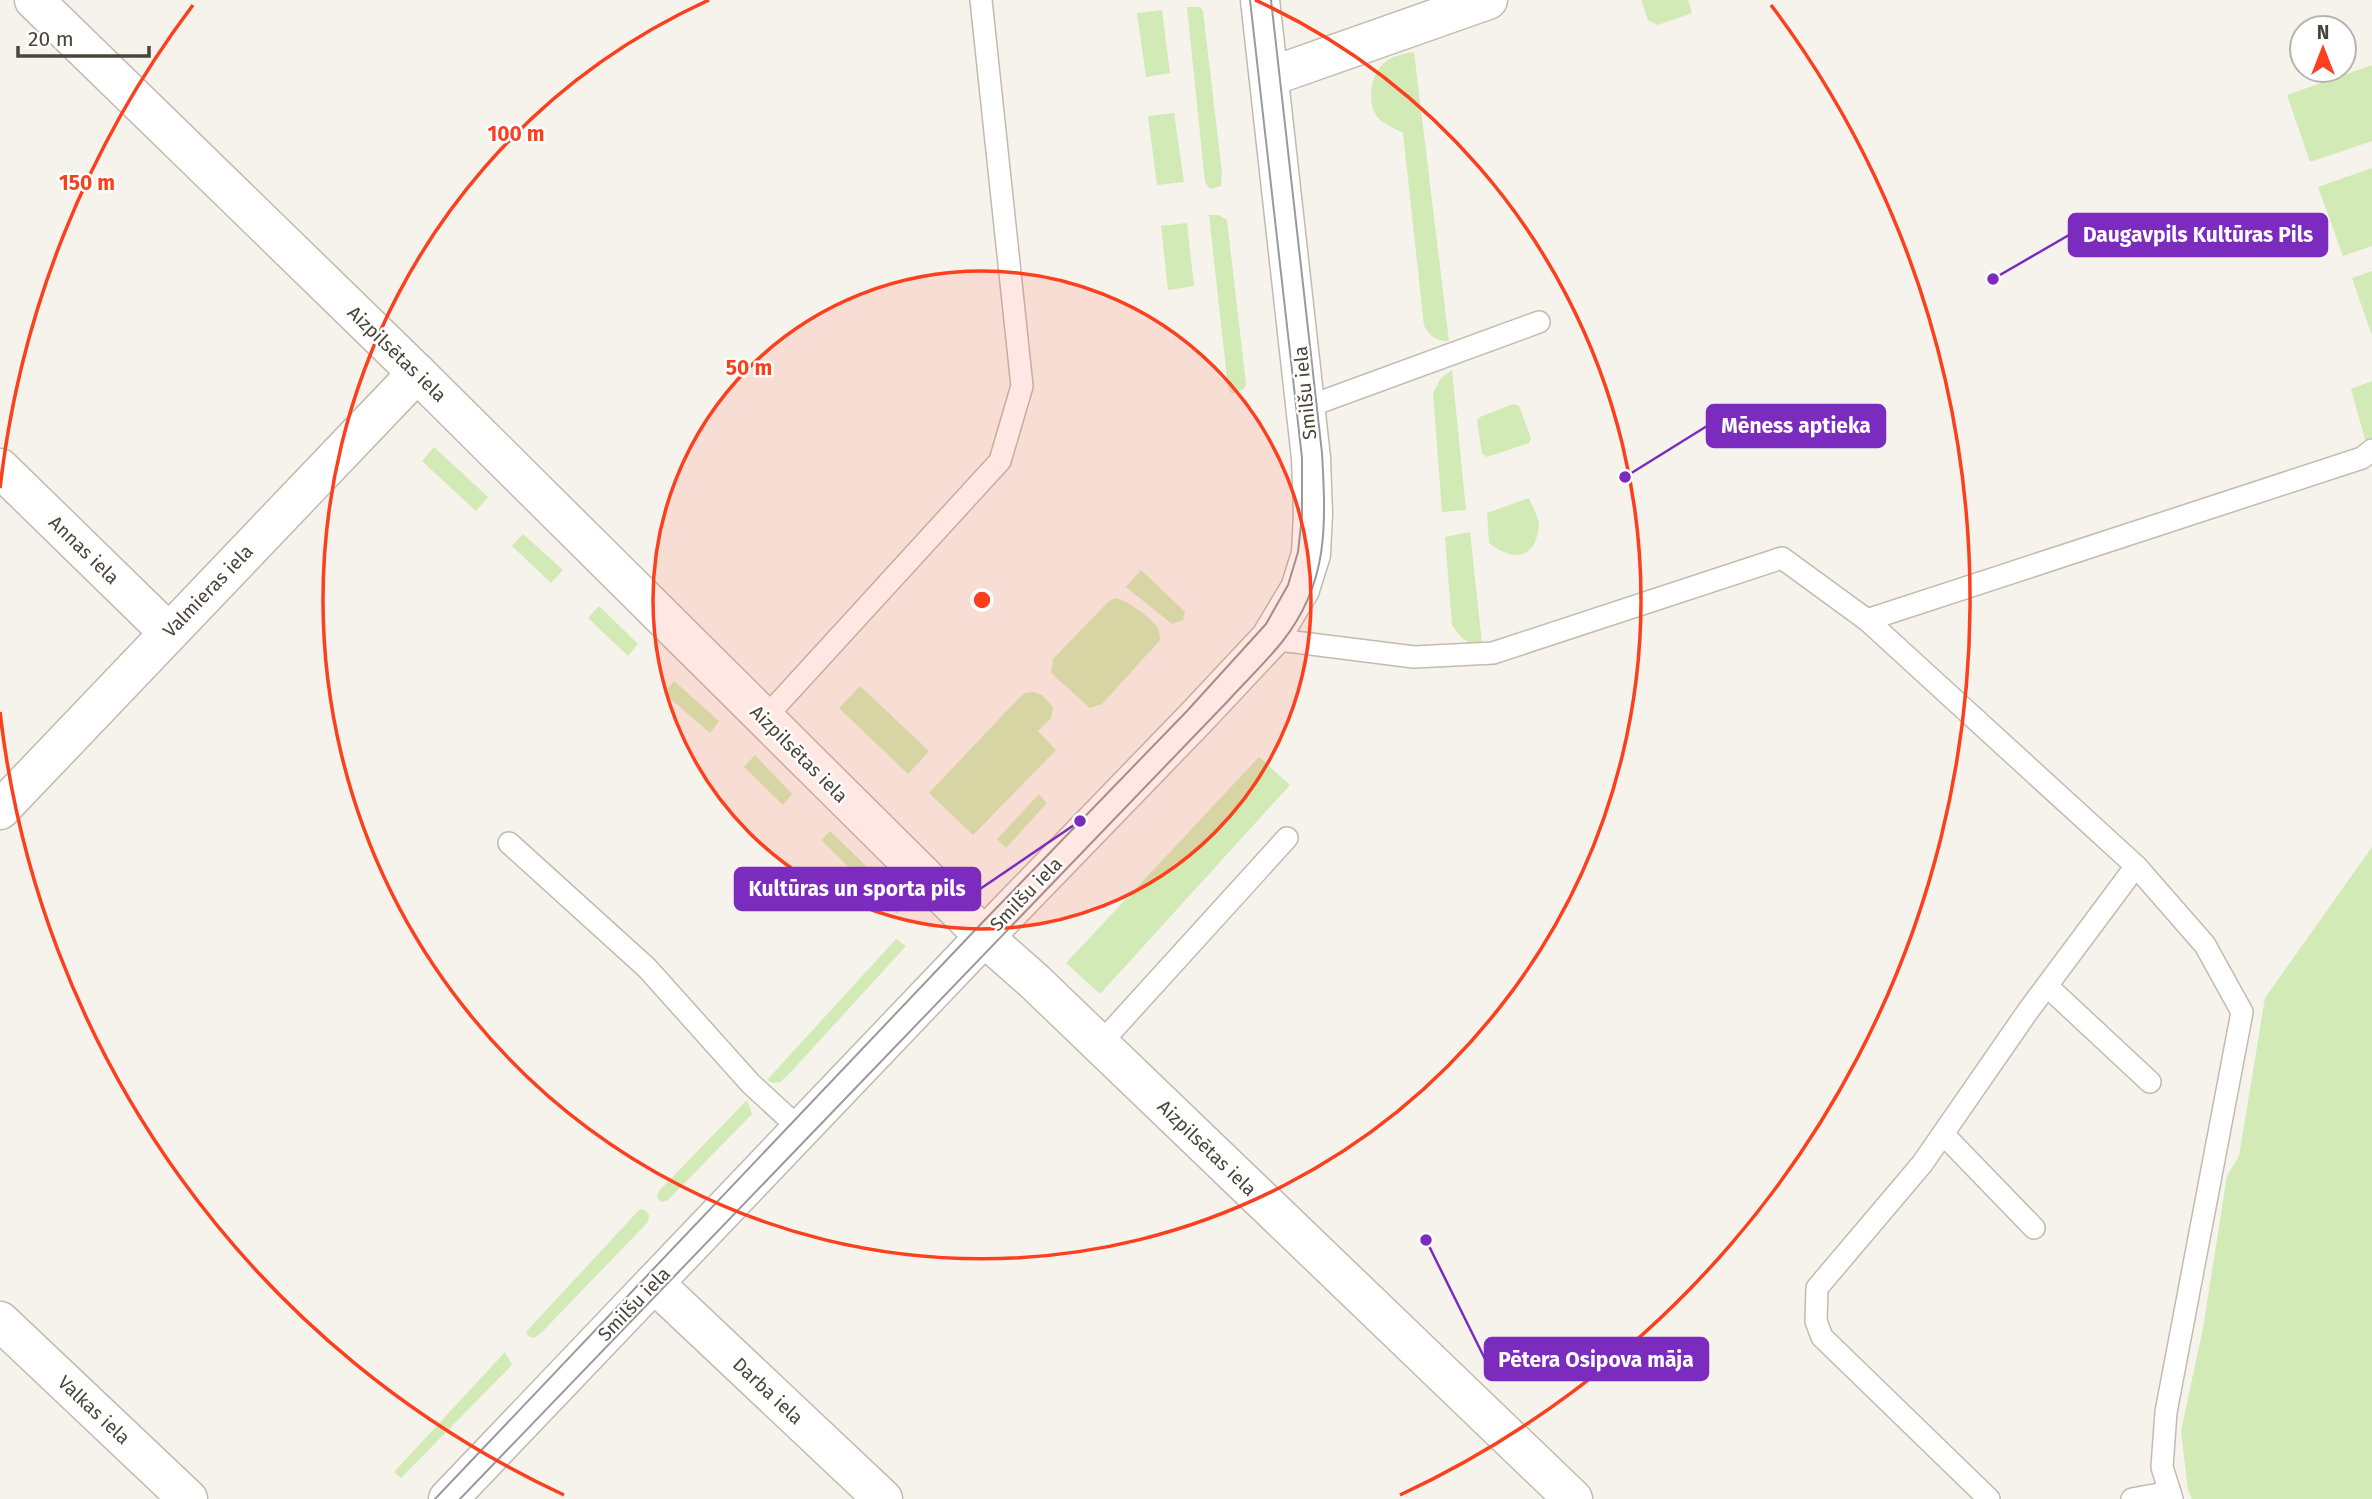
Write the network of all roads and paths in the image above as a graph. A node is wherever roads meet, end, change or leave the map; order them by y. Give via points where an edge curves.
1 (34, 0) edge
2 (981, 0) edge
3 (1260, 0) edge
4 (1488, 0) edge
5 (1269, 77) junction
6 (1539, 322) dead end
7 (417, 373) junction
8 (1307, 407) junction
9 (2372, 450) edge
10 (0, 468) edge
11 (1867, 620) junction
12 (168, 632) junction
13 (1270, 639) junction
14 (764, 719) junction
15 (0, 810) edge
16 (1287, 838) dead end
17 (509, 843) dead end
18 (2136, 866) junction
19 (985, 936) junction
20 (2047, 986) junction
21 (1099, 1045) junction
22 (2150, 1082) dead end
23 (800, 1129) junction
24 (1943, 1134) junction
25 (2034, 1228) dead end
26 (654, 1283) junction
27 (0, 1321) edge
28 (2171, 1496) edge
29 (188, 1499) edge
30 (448, 1499) edge
31 (884, 1499) edge
32 (1573, 1499) edge
33 (1989, 1499) edge
34 (2132, 1499) edge

1 - 7 street, Aizpilsētas iela
2 - 14 lane via 1023,386 1004,449 1000,461
3 - 5 street, Smilšu iela
4 - 5 street
5 - 8 street, Smilšu iela
6 - 8 lane
7 - 12 street, Valmieras iela
7 - 14 street, Aizpilsētas iela
8 - 13 street, Smilšu iela via 1311,554 1300,589
9 - 11 lane via 2361,458
10 - 12 street, Annas iela
11 - 13 lane via 1782,558 1493,653 1414,657
11 - 18 lane
12 - 15 street, Valmieras iela
13 - 19 street, Smilšu iela
14 - 19 street, Aizpilsētas iela
16 - 21 lane
17 - 23 lane via 647,968 751,1084
18 - 20 lane
18 - 28 lane via 2205,945 2242,1012 2166,1412 2162,1467
19 - 21 street, Aizpilsētas iela
19 - 23 street, Smilšu iela
20 - 22 lane
20 - 24 lane
21 - 32 street, Aizpilsētas iela
23 - 26 street, Smilšu iela
24 - 25 lane
24 - 33 lane via 1817,1288 1816,1321 1822,1337
26 - 30 street, Smilšu iela
26 - 31 street, Darba iela
27 - 29 street, Valkas iela
28 - 34 lane

